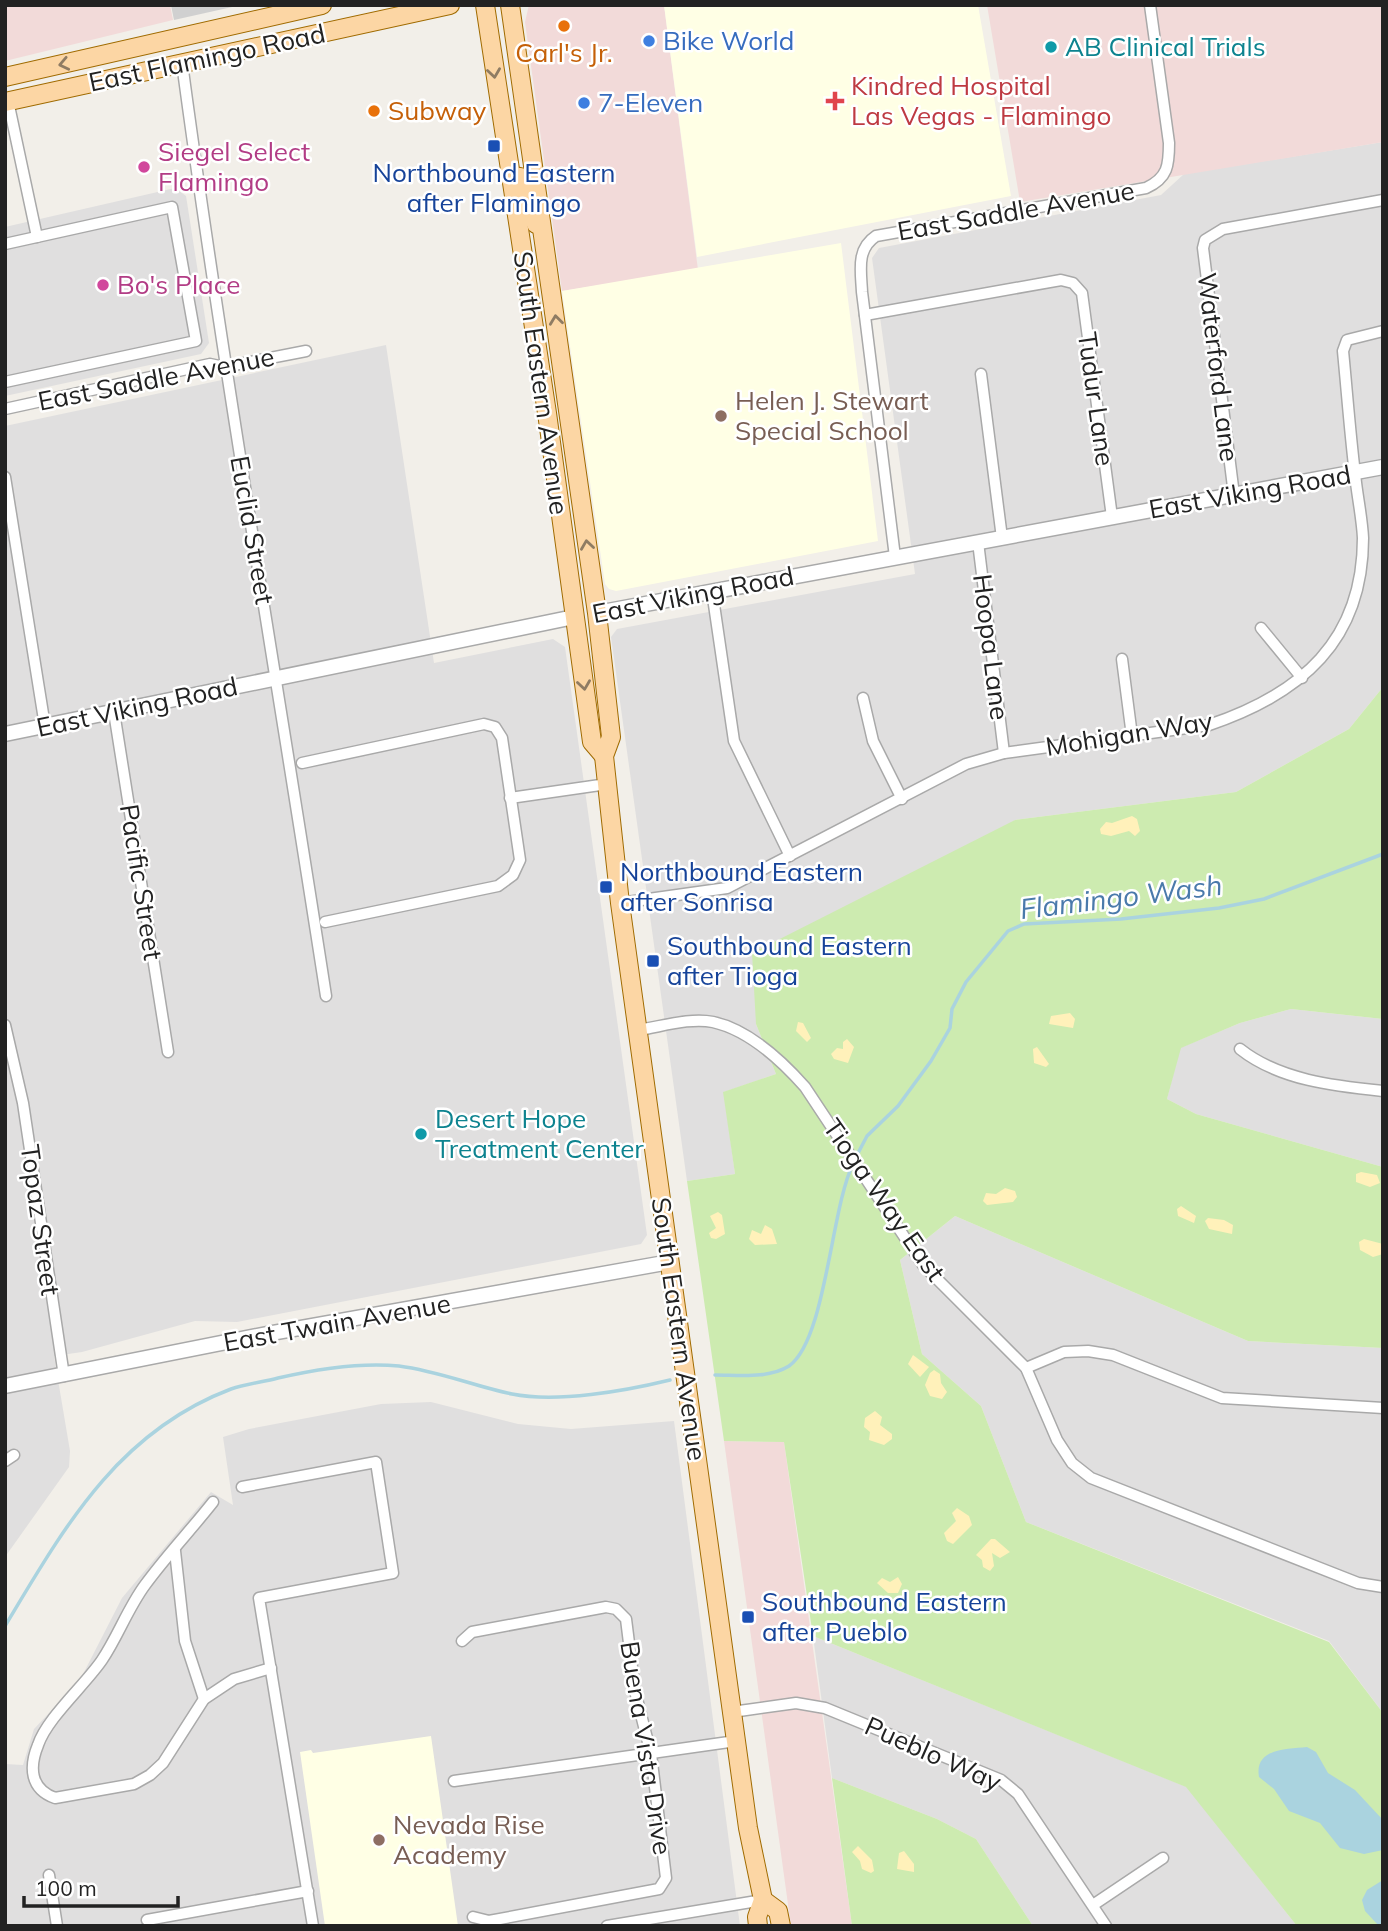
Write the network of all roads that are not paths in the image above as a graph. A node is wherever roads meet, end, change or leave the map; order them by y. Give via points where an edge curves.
1 (322, 5) edge
2 (450, 5) edge
3 (485, 5) edge
4 (510, 5) edge
5 (1150, 5) edge
6 (289, 13) junction
7 (194, 36) junction
8 (182, 63) junction
9 (5, 77) edge
10 (87, 83) junction
11 (6, 102) edge
12 (509, 176) junction
13 (1383, 200) edge
14 (513, 201) junction
15 (37, 237) junction
16 (544, 239) junction
17 (5, 244) edge
18 (550, 270) junction
19 (865, 315) junction
20 (1383, 331) edge
21 (306, 351) dead end
22 (224, 367) junction
23 (981, 374) dead end
24 (5, 382) edge
25 (5, 409) edge
26 (1383, 467) edge
27 (1354, 473) junction
28 (5, 477) edge
29 (1234, 495) junction
30 (1112, 517) junction
31 (1002, 538) junction
32 (978, 542) junction
33 (895, 557) junction
34 (712, 591) junction
35 (597, 613) junction
36 (574, 617) junction
37 (1261, 628) dead end
38 (1122, 659) dead end
39 (277, 678) junction
40 (1302, 678) junction
41 (863, 698) dead end
42 (114, 712) junction
43 (45, 726) junction
44 (5, 734) edge
45 (1132, 736) junction
46 (1004, 753) junction
47 (604, 756) junction
48 (302, 763) dead end
49 (607, 784) junction
50 (510, 798) junction
51 (902, 799) junction
52 (790, 856) junction
53 (620, 903) junction
54 (325, 922) dead end
55 (326, 996) dead end
56 (5, 1025) edge
57 (638, 1030) junction
58 (1240, 1049) dead end
59 (169, 1052) dead end
60 (1383, 1091) edge
61 (670, 1262) junction
62 (1026, 1368) junction
63 (64, 1376) junction
64 (5, 1386) edge
65 (1383, 1408) edge
66 (242, 1487) dead end
67 (213, 1502) dead end
68 (175, 1551) junction
69 (1383, 1587) edge
70 (462, 1641) dead end
71 (271, 1668) junction
72 (204, 1699) junction
73 (732, 1712) junction
74 (736, 1741) junction
75 (650, 1754) junction
76 (454, 1781) dead end
77 (1163, 1858) dead end
78 (49, 1875) dead end
79 (308, 1891) junction
80 (763, 1900) junction
81 (1093, 1905) junction
82 (473, 1917) dead end
83 (147, 1920) dead end
84 (664, 1921) edge
85 (57, 1926) edge
86 (313, 1926) edge
87 (607, 1926) edge
88 (758, 1926) edge
89 (781, 1926) edge
90 (1106, 1926) edge

1 - 6 main road, East Flamingo Road
2 - 8 main road, East Flamingo Road
3 -> 12 main road, South Eastern Avenue
4 - 16 main road, South Eastern Avenue
5 - 19 street, East Saddle Avenue via 1169,143 1164,176 1146,188 876,236 867,242 860,261
6 - 7 main road, East Flamingo Road
6 - 8 main road via 273,28 200,46
7 -> 9 main road, East Flamingo Road
7 - 10 main road via 166,54 102,70
8 - 10 main road, East Flamingo Road
8 - 22 street, Euclid Street
10 - 11 main road, East Flamingo Road
11 - 15 street
12 - 14 main road, South Eastern Avenue
12 - 16 main road via 520,177
13 - 29 street, Waterford Lane via 1223,229 1205,240
14 - 18 main road via 528,224 537,258
14 - 36 main road, South Eastern Avenue
15 - 17 street
15 - 24 street via 172,207 196,341
16 - 18 main road, South Eastern Avenue
35 -> 18 main road, South Eastern Avenue
19 - 30 street, Tudur Lane via 1061,280 1073,284 1082,293
19 - 33 street
20 - 27 street, Mohigan Way via 1347,340 1343,351
21 - 22 street, East Saddle Avenue
22 - 25 street, East Saddle Avenue via 210,365
22 - 39 street, Euclid Street
23 - 31 street
26 - 27 street, East Viking Road
27 - 29 street, East Viking Road
27 - 40 street, Mohigan Way via 1363,538 1356,597 1340,637
28 - 43 street
29 - 30 street, East Viking Road
30 - 31 street, East Viking Road
31 - 32 street, East Viking Road
32 - 33 street, East Viking Road
32 - 46 street, Hoopa Lane
33 - 34 street, East Viking Road
34 - 35 street, East Viking Road
34 - 52 street via 734,741
35 - 36 street, East Viking Road
35 - 47 main road, South Eastern Avenue via 611,737
36 - 39 street, East Viking Road
36 -> 47 main road, South Eastern Avenue via 592,742
37 - 40 street
38 - 45 street
39 - 42 street, East Viking Road
39 - 55 street, Euclid Street
40 - 45 street, Mohigan Way via 1239,715 1209,725
41 - 51 street via 873,741
42 - 43 street, East Viking Road
42 - 59 street, Pacific Street
43 - 44 street, East Viking Road
45 - 46 street, Mohigan Way
46 - 51 street, Mohigan Way via 966,764
47 - 49 main road, South Eastern Avenue
48 - 50 street via 484,724 495,727 502,738
49 - 50 street
49 - 53 main road, South Eastern Avenue
50 - 54 street via 520,860 513,874 498,886
51 - 52 street, Mohigan Way
52 - 53 street, Mohigan Way via 727,888
53 - 57 main road, South Eastern Avenue
56 - 63 street, Topaz Street via 23,1103
57 - 61 main road, South Eastern Avenue
57 - 62 street, Tioga Way East via 713,1022 739,1032 785,1064 923,1265
58 - 60 street via 1278,1070 1336,1087
61 - 63 street, East Twain Avenue via 272,1333
61 - 73 main road, South Eastern Avenue
62 - 65 street via 1064,1352 1088,1351 1112,1355 1222,1398
62 - 69 street, Tioga Way East via 1057,1440 1072,1463 1091,1478 1359,1583
63 - 64 street, East Twain Avenue
66 - 71 street via 376,1462 393,1573 259,1598
67 - 68 street
68 - 72 street via 185,1641
68 - 72 street via 144,1586 103,1659 44,1731 32,1771 34,1782 55,1798 134,1784 163,1763
70 - 75 street, Buena Vista Drive via 472,1632 606,1607 623,1613
71 - 72 street via 234,1679
71 - 79 street
73 - 74 main road, South Eastern Avenue
73 - 81 street, Pueblo Way via 796,1703 824,1708 1001,1780 1018,1794
74 - 75 street
74 - 80 main road, South Eastern Avenue
75 - 76 street
75 - 82 street, Buena Vista Drive via 666,1878 659,1889 489,1921
77 - 81 street
78 - 85 street
79 - 83 street
79 - 86 street
80 - 84 street
80 - 88 main road, South Eastern Avenue
80 - 89 main road, South Eastern Avenue via 778,1911
81 - 90 street, Pueblo Way
84 - 87 street

